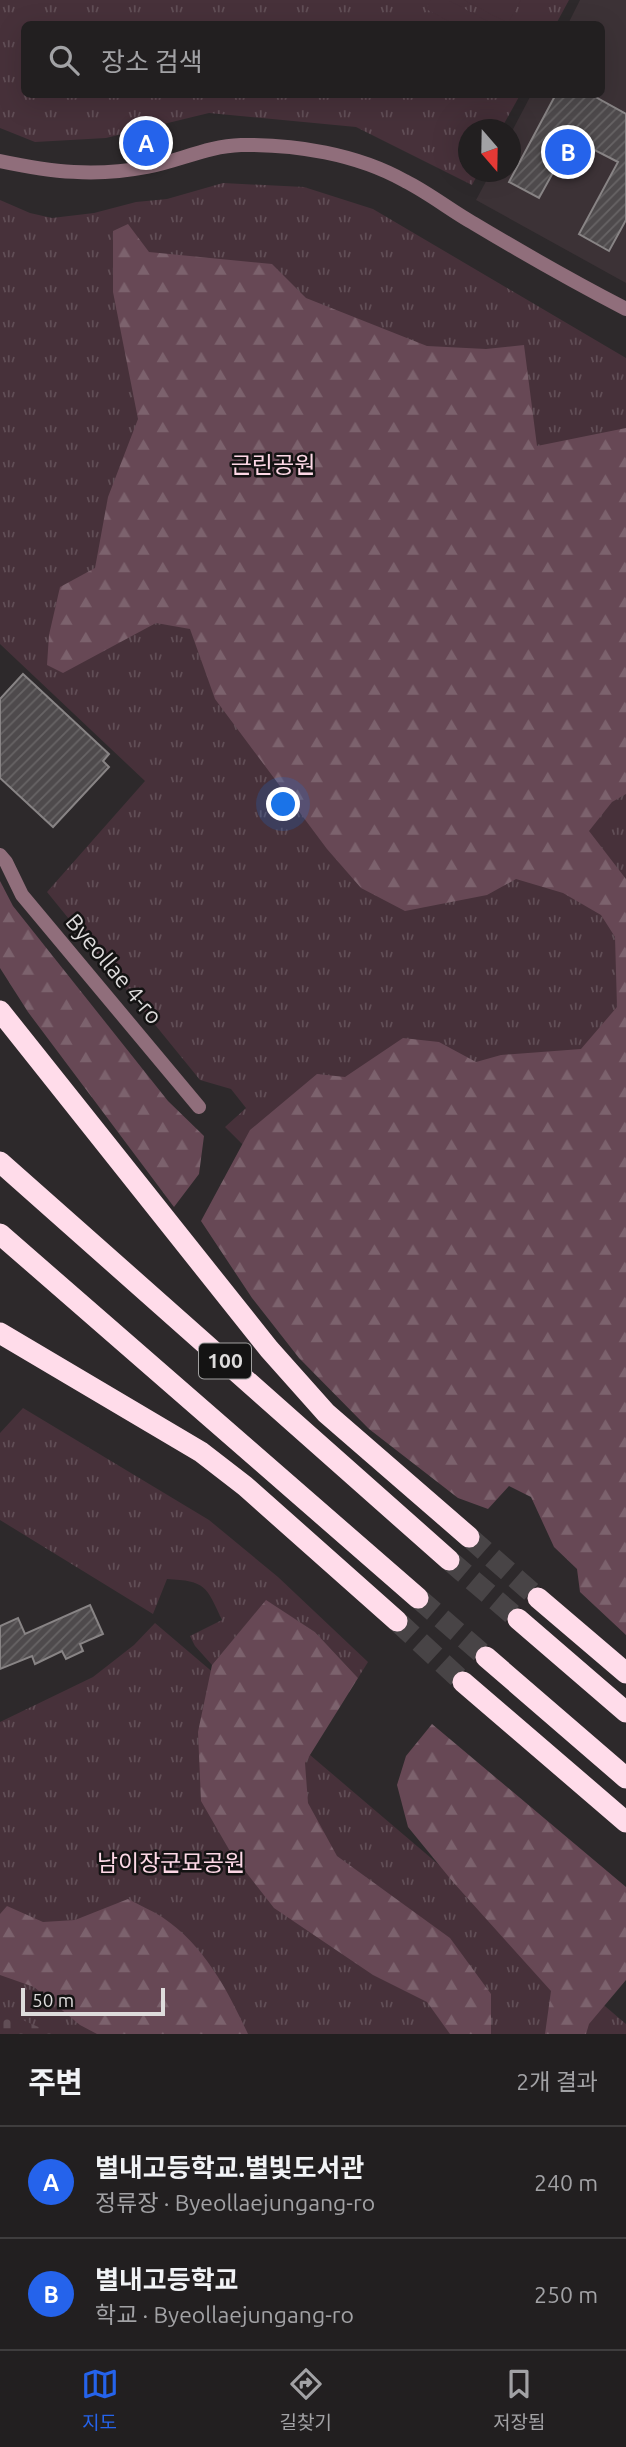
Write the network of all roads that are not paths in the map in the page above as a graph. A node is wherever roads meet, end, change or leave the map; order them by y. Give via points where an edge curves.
1 (0, 161) edge
2 (626, 309) edge
3 (0, 855) edge
4 (0, 1011) edge
5 (199, 1107) dead end
6 (0, 1162) edge
7 (0, 1234) edge
8 (0, 1333) edge
9 (469, 1537) tunnel mouth
10 (449, 1560) tunnel mouth
11 (418, 1598) tunnel mouth
12 (538, 1598) tunnel mouth
13 (518, 1619) tunnel mouth
14 (397, 1620) tunnel mouth
15 (486, 1657) tunnel mouth
16 (626, 1673) edge
17 (463, 1682) tunnel mouth
18 (626, 1712) edge
19 (626, 1778) edge
20 (626, 1822) edge

1 - 2 street via 50,172 100,174 239,145 278,146 360,161 404,180
3 - 5 street, Byeollae 4-ro via 22,895
4 - 9 highway via 302,1388
6 - 10 highway, 100
7 - 11 highway, 100
8 - 14 highway via 201,1452
12 - 16 highway
13 - 18 highway
15 - 19 highway
17 - 20 highway

